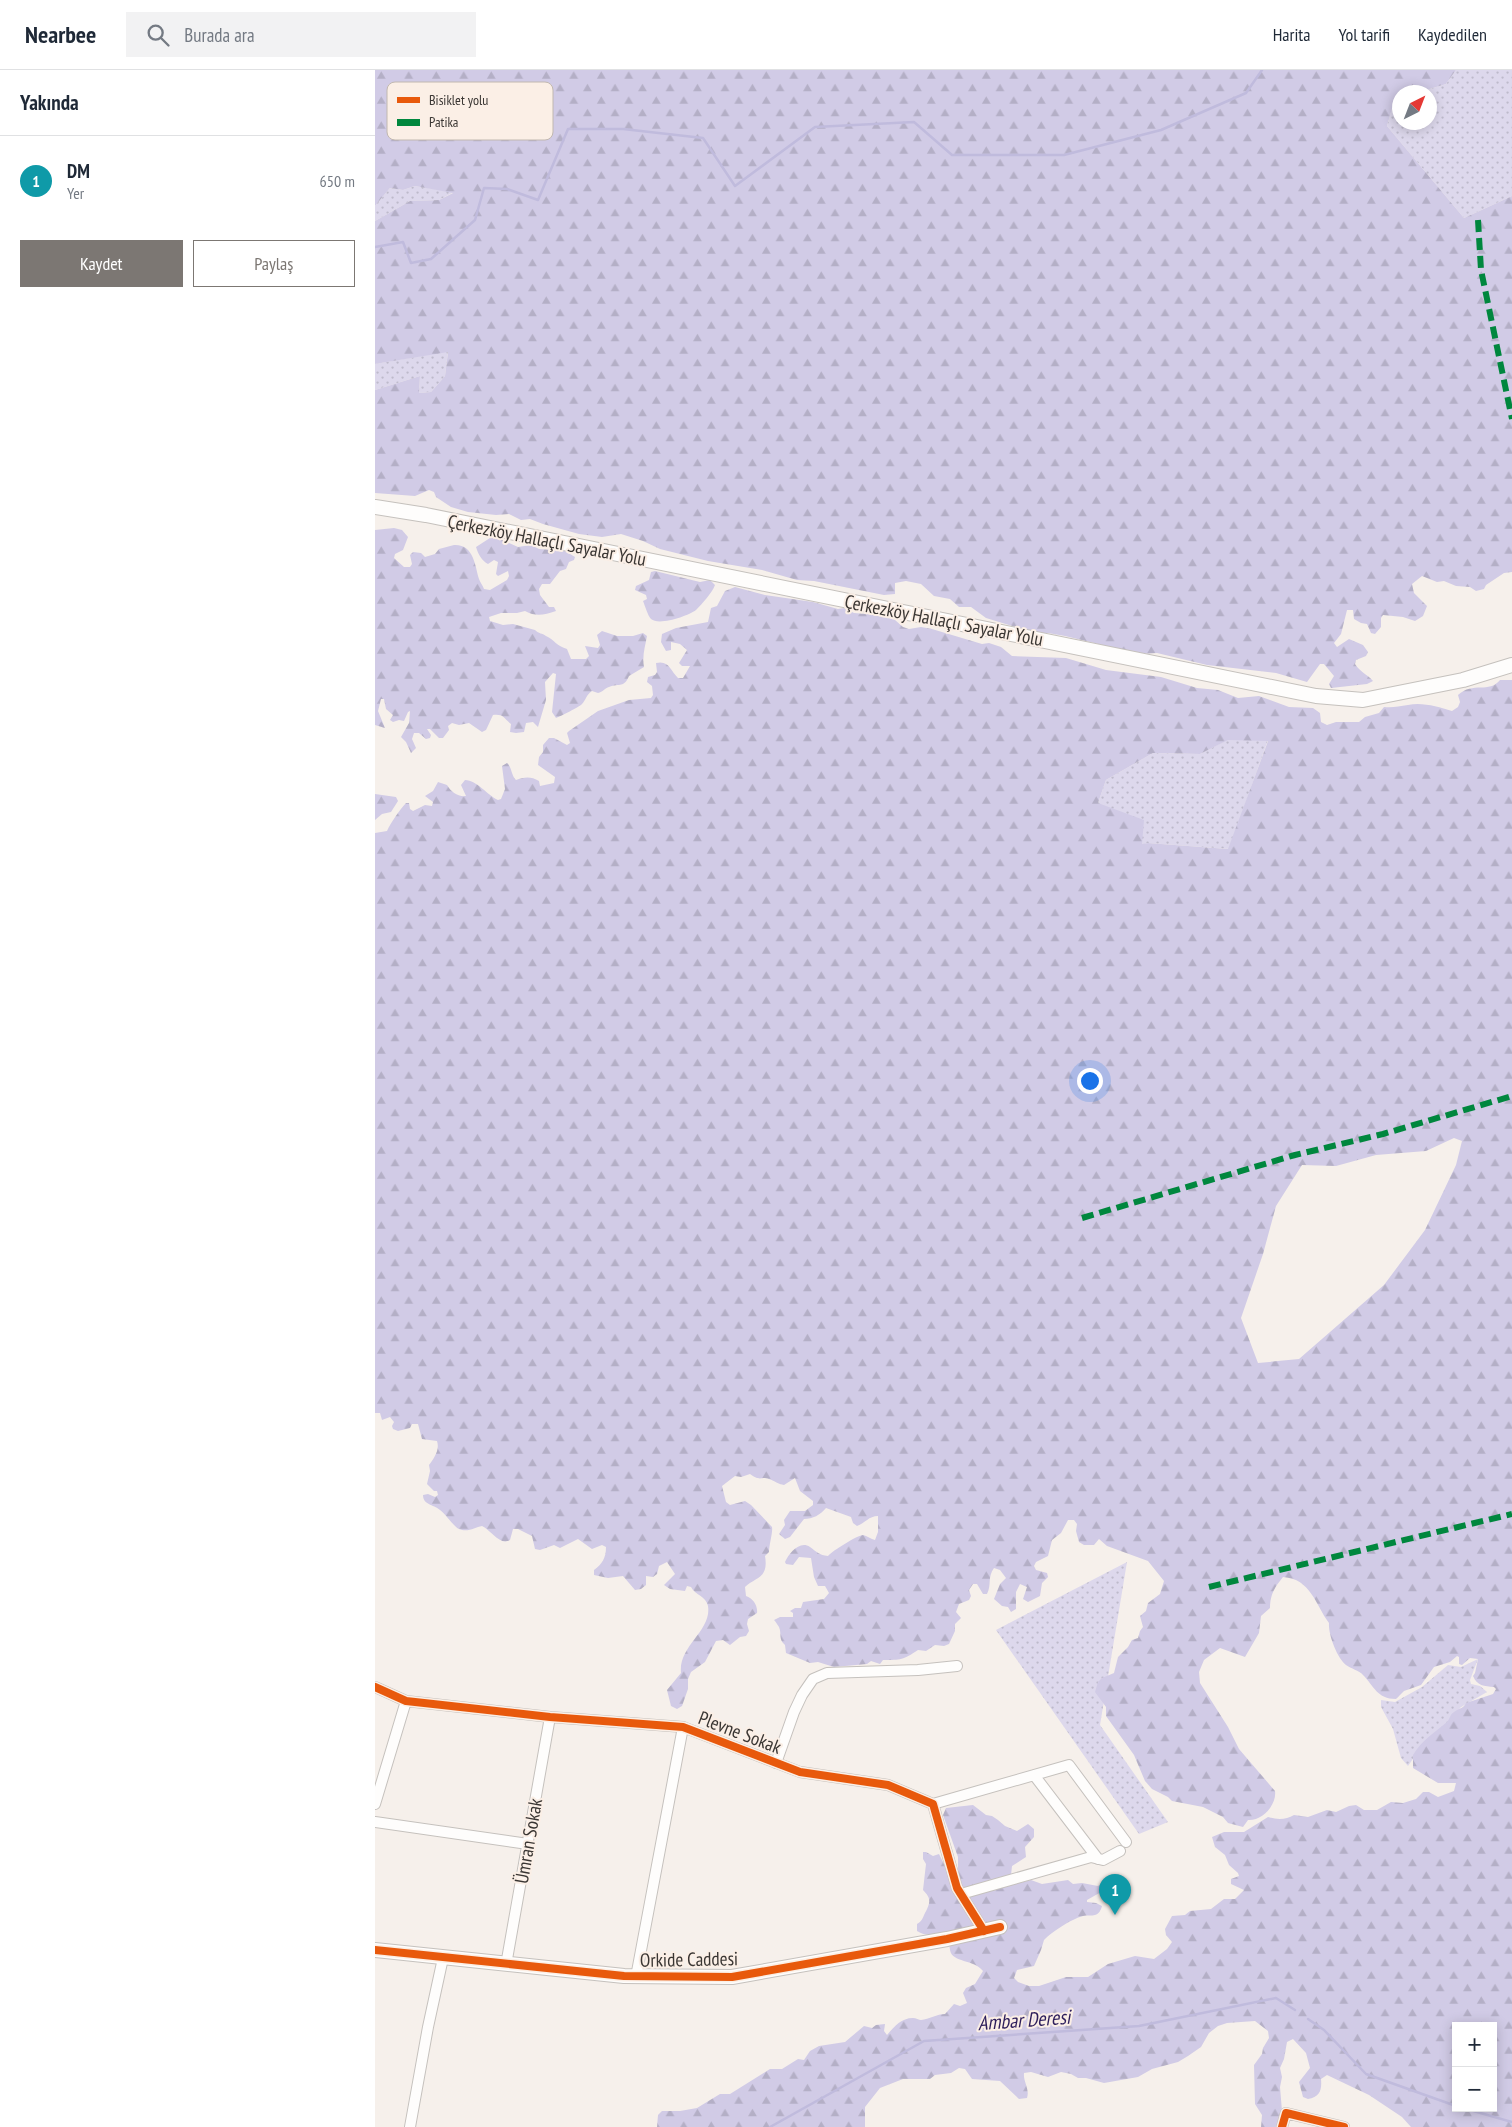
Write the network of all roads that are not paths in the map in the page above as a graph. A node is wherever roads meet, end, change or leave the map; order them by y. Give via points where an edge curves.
1 (375, 507) edge
2 (1512, 665) edge
3 (957, 1666) dead end
4 (375, 1687) edge
5 (406, 1701) junction
6 (550, 1717) junction
7 (683, 1727) junction
8 (776, 1763) junction
9 (1034, 1775) junction
10 (375, 1804) edge
11 (933, 1804) junction
12 (375, 1822) edge
13 (528, 1844) junction
14 (1098, 1859) junction
15 (961, 1894) junction
16 (1000, 1927) dead end
17 (984, 1930) junction
18 (375, 1950) edge
19 (443, 1958) junction
20 (506, 1965) junction
21 (636, 1977) junction
22 (411, 2127) edge
23 (1283, 2127) edge
24 (1344, 2127) edge

1 - 2 main road, Çerkezköy Hallaçlı Sayalar Yolu via 1316,696 1363,700 1463,680
3 - 8 street via 827,1673 813,1679 793,1712
4 - 5 street, Plevne Sokak
5 - 6 street, Plevne Sokak
5 - 10 street
6 - 7 street, Plevne Sokak
6 - 13 street, Ümran Sokak
7 - 8 street, Plevne Sokak
7 - 21 street
8 - 11 street, Plevne Sokak via 800,1772 888,1785
9 - 11 street
9 - 14 street
9 - 14 street via 1069,1765 1123,1846 1103,1860
11 - 15 street
12 - 13 street
13 - 20 street, Ümran Sokak
14 - 15 street via 1091,1857
15 - 17 street
16 - 17 main road, Orkide Caddesi
17 - 21 main road, Orkide Caddesi via 731,1978
18 - 19 main road, Orkide Caddesi
19 - 20 main road, Orkide Caddesi
19 - 22 street
20 - 21 main road, Orkide Caddesi
23 - 24 street via 1286,2113

